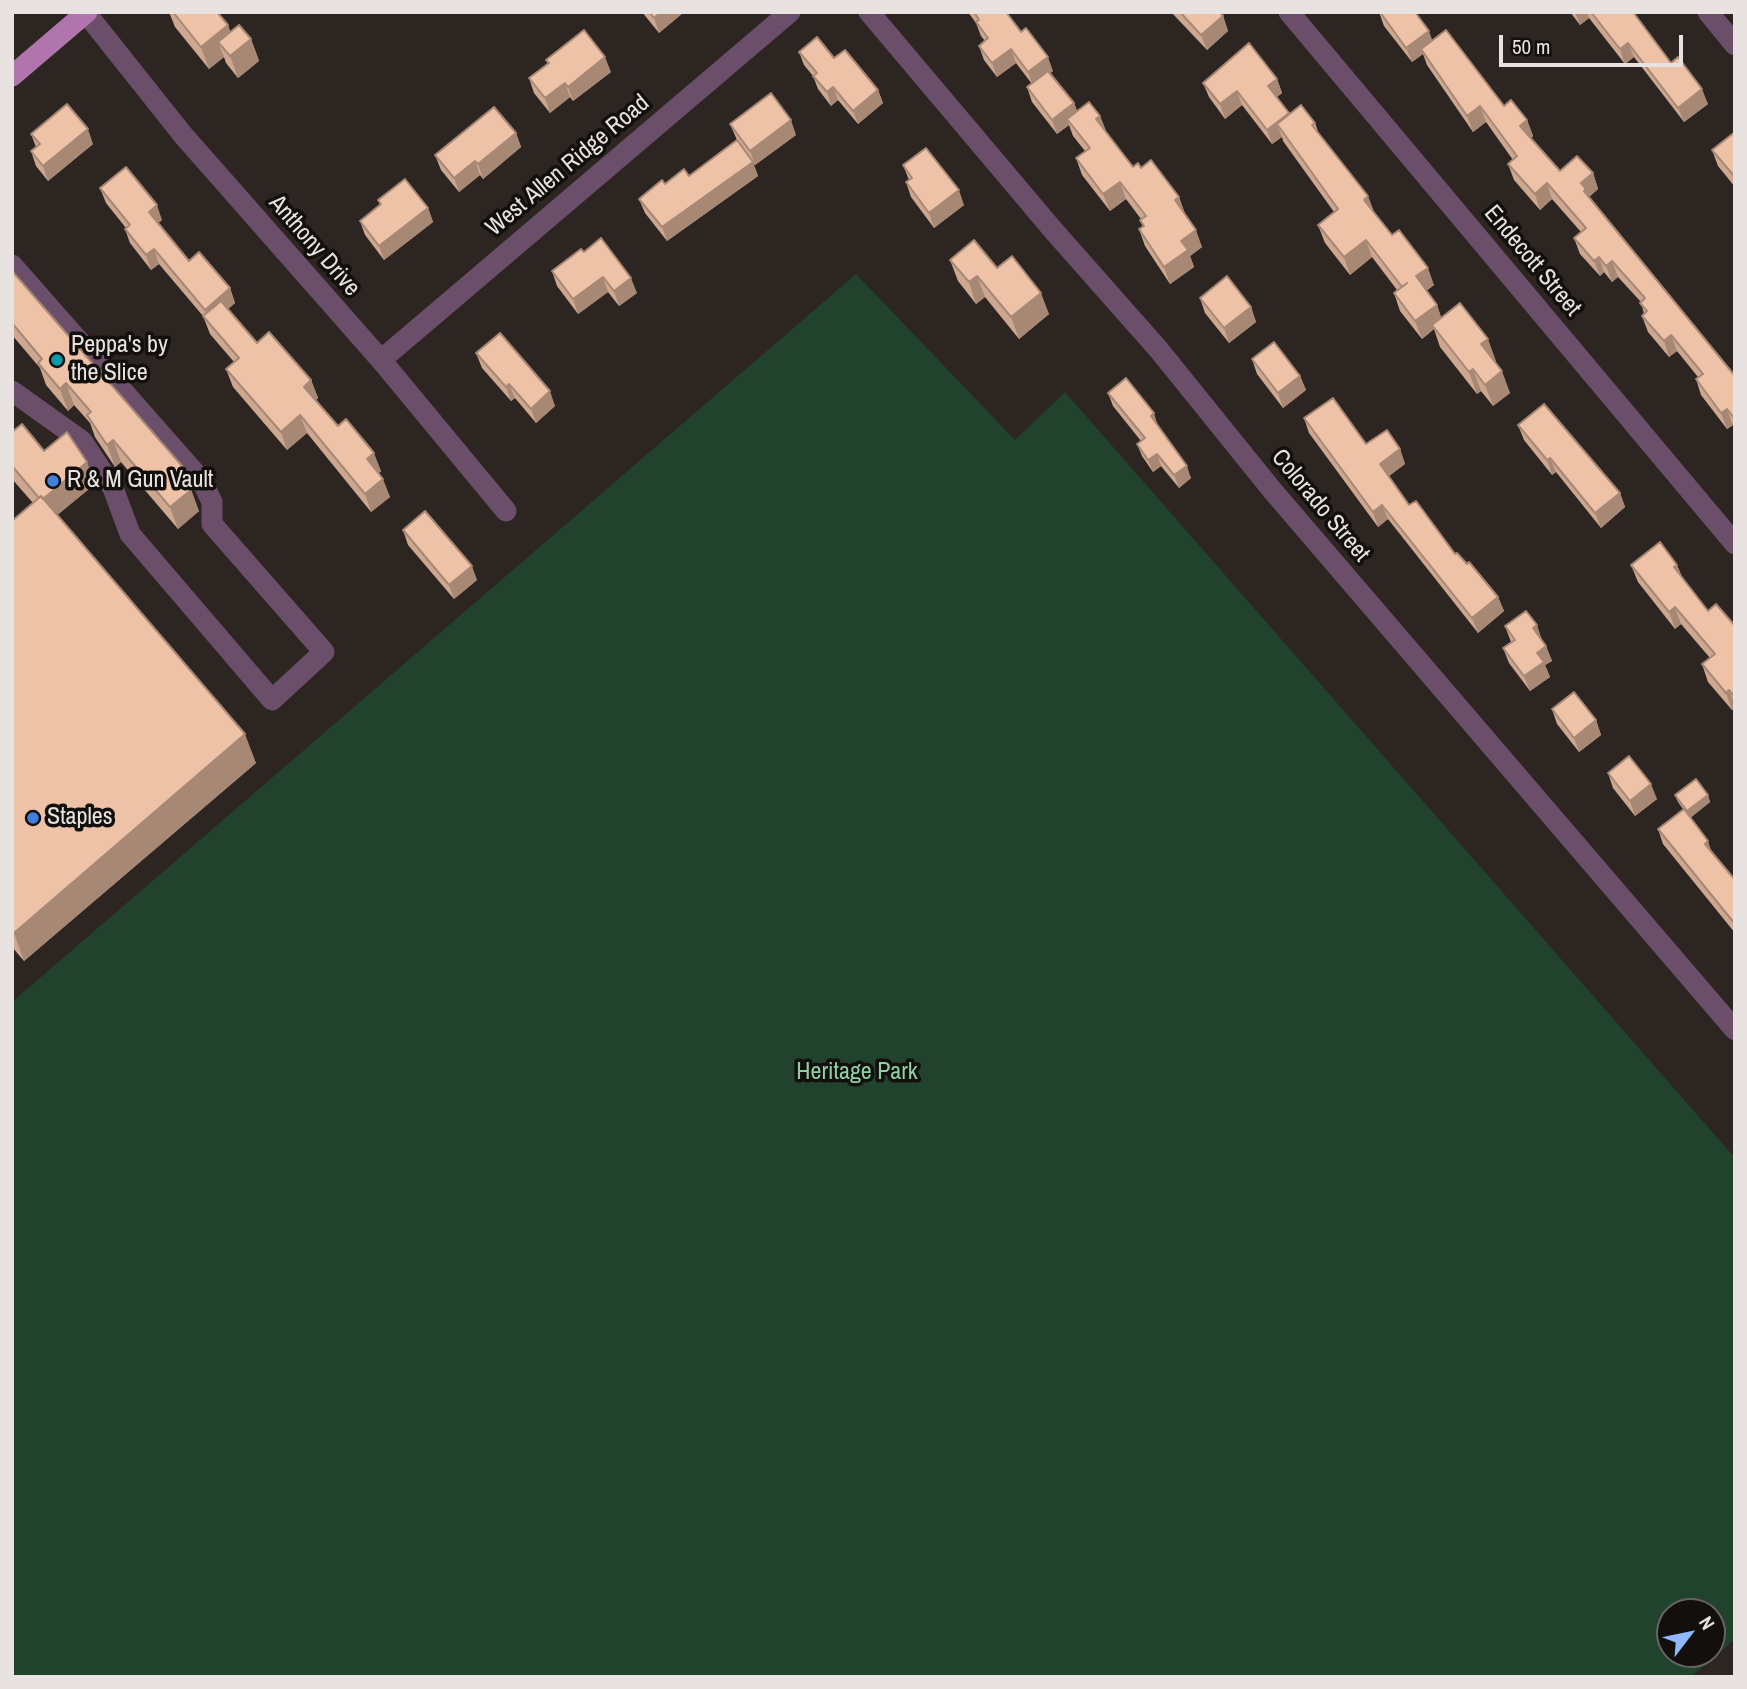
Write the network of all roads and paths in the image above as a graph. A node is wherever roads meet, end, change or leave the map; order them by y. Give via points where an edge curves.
1 (790, 12) edge
2 (869, 12) edge
3 (1289, 12) edge
4 (1708, 12) edge
5 (87, 13) edge
6 (1735, 45) edge
7 (12, 76) edge
8 (12, 265) edge
9 (381, 360) junction
10 (12, 391) edge
11 (506, 511) dead end
12 (1735, 544) edge
13 (1735, 1030) edge

1 - 9 street, West Allen Ridge Road
2 - 13 street, Colorado Street
3 - 12 street, Endecott Street
4 - 6 street
5 - 7 main road
5 - 9 street, Anthony Drive via 183,135
8 - 10 street via 202,481 212,502 212,524 324,652 272,700 130,534 113,488 82,441
9 - 11 street, Anthony Drive

